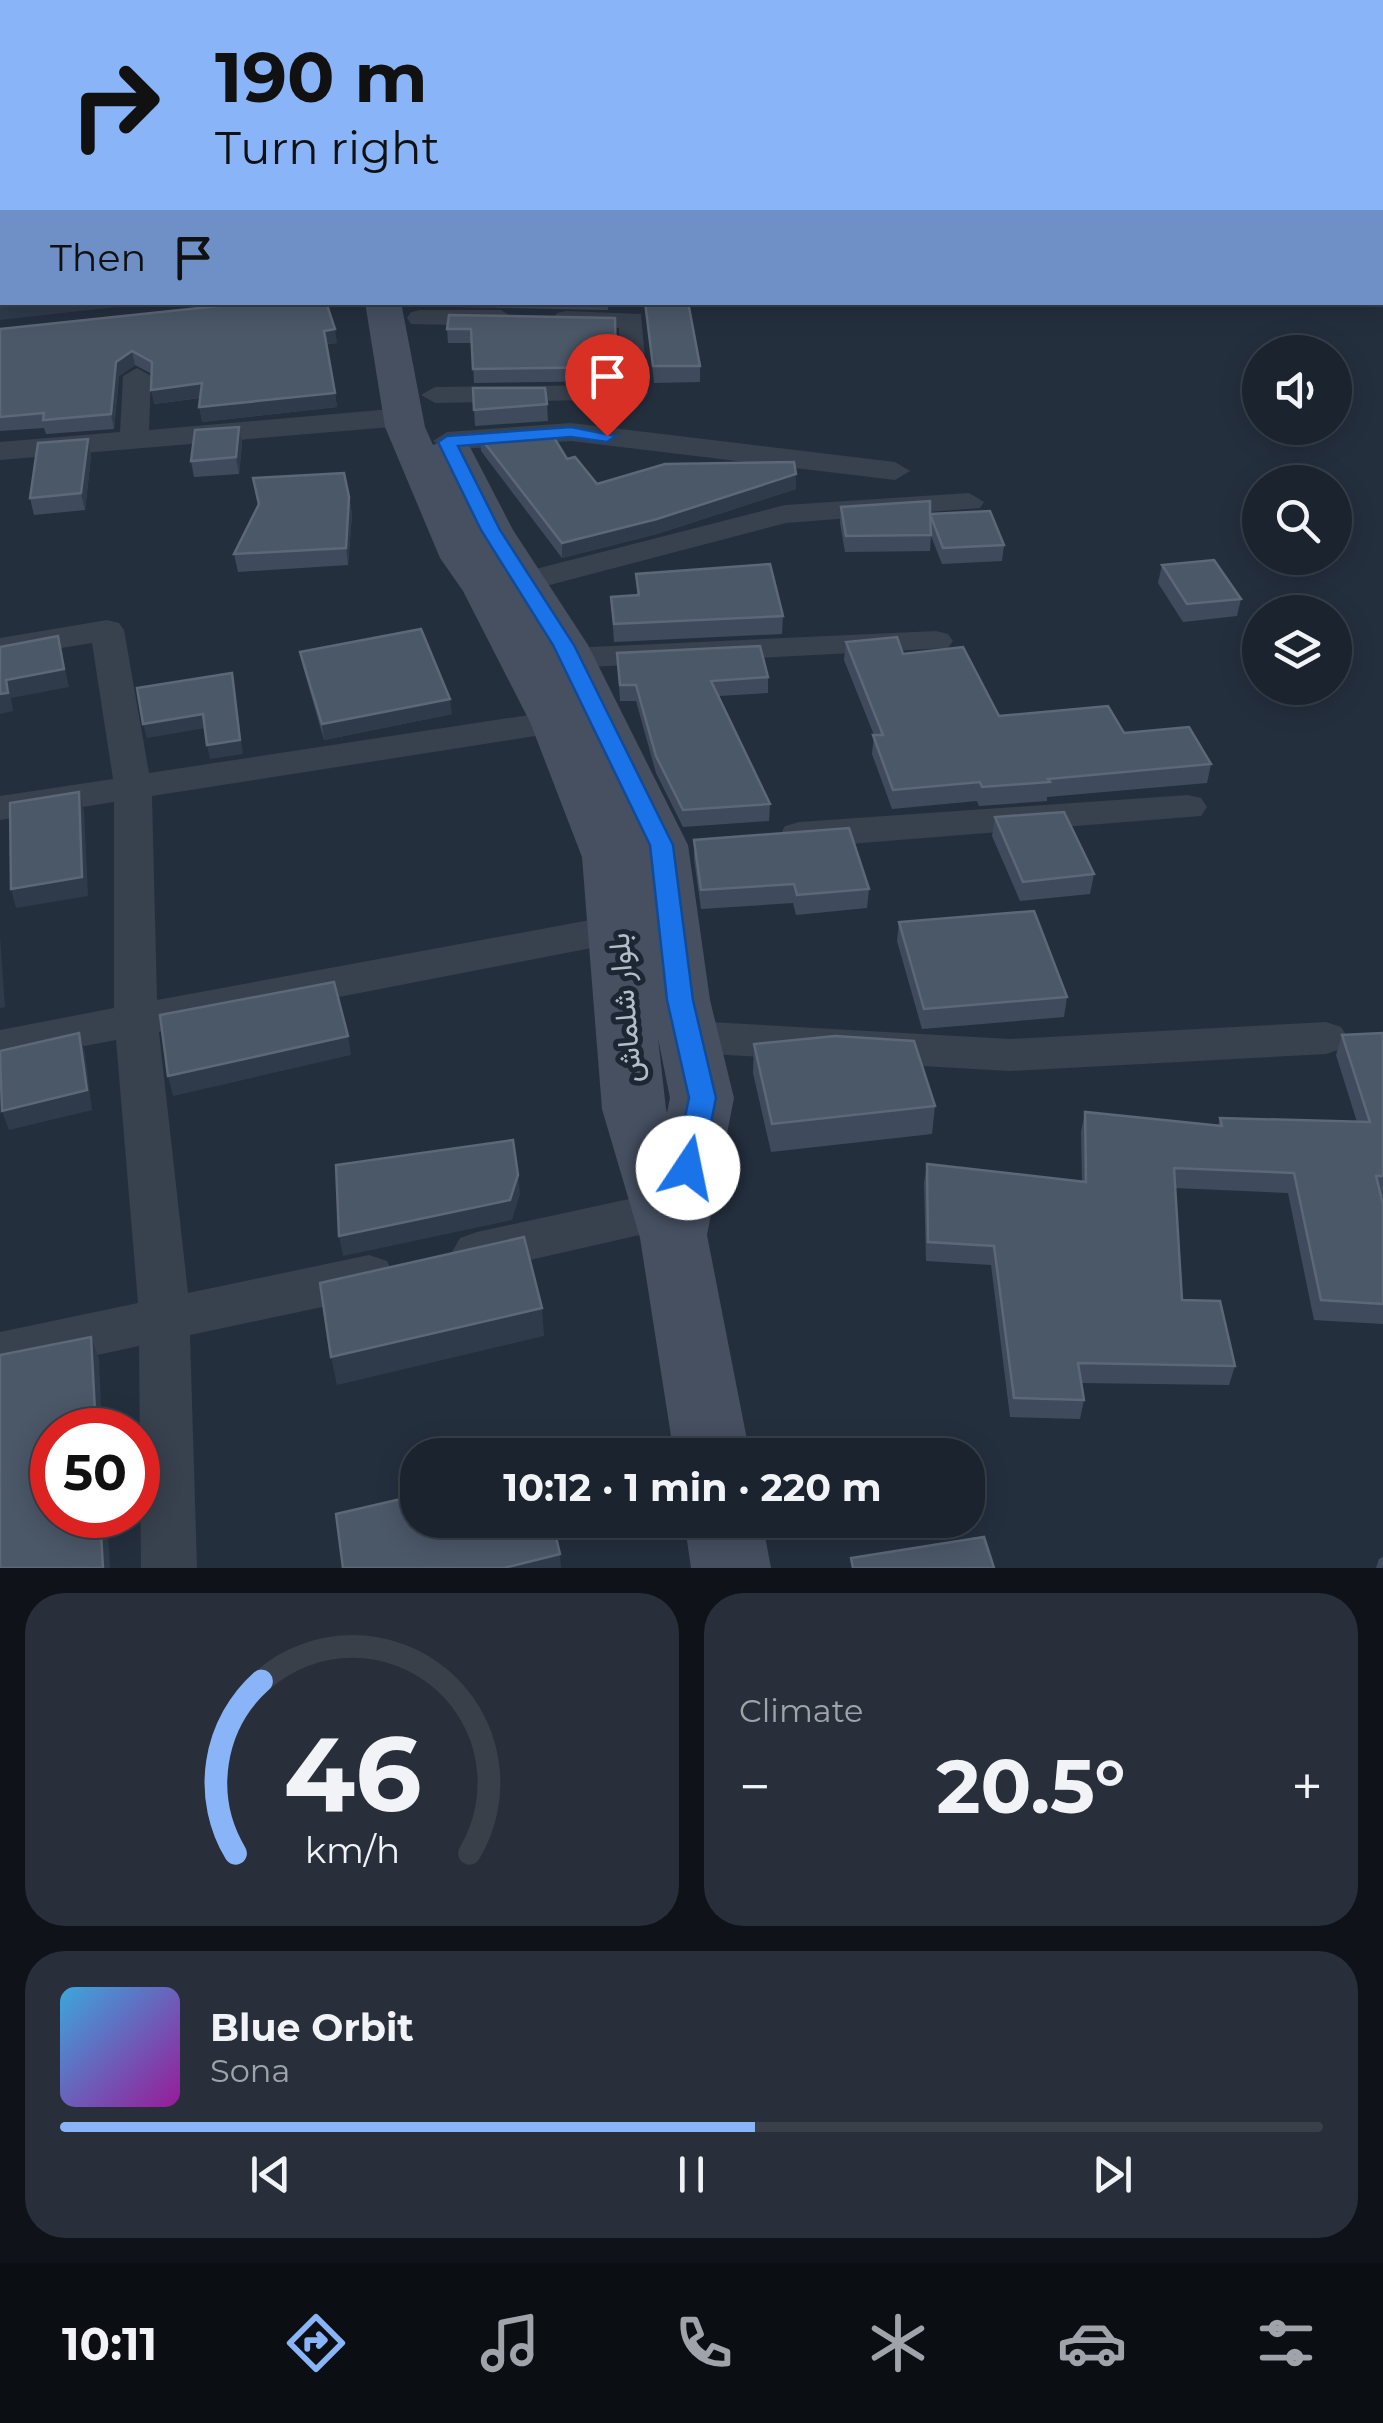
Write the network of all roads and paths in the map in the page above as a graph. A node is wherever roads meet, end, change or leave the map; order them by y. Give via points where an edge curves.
1 (407, 308) edge
2 (137, 376) edge
3 (429, 418) junction
4 (134, 440) junction
5 (0, 451) edge
6 (895, 471) dead end
7 (970, 502) dead end
8 (524, 582) junction
9 (936, 641) dead end
10 (0, 648) edge
11 (570, 658) junction
12 (556, 722) junction
13 (132, 786) junction
14 (1188, 807) dead end
15 (0, 808) edge
16 (759, 838) edge
17 (652, 986) junction
18 (136, 1018) junction
19 (1326, 1038) dead end
20 (0, 1046) edge
21 (670, 1224) junction
22 (161, 1322) junction
23 (0, 1354) edge
24 (709, 1438) edge
25 (726, 1538) edge
26 (169, 1568) edge
27 (732, 1568) edge

1 - 3 main road, بلوار شلماش
1 - 3 street via 632,320 634,393
2 - 4 street
3 - 4 street
3 - 6 street
3 - 8 main road, بلوار شلماش
3 - 12 main road, بلوار شلماش via 462,558
4 - 5 street
7 - 8 street via 786,514
8 - 11 main road, بلوار شلماش
9 - 11 street
10 - 13 street via 107,630
11 - 17 main road, بلوار شلماش via 681,844
12 - 13 street
12 - 17 main road, بلوار شلماش
13 - 15 street
13 - 18 street
14 - 16 street
17 - 18 street
17 - 19 street via 1010,1055
17 - 21 main road, بلوار شلماش via 634,1109
17 - 21 main road, بلوار شلماش via 702,1098
18 - 20 street
18 - 22 street
21 - 22 street via 423,1264
21 - 24 main road
22 - 23 street
22 - 26 street
25 - 27 main road

